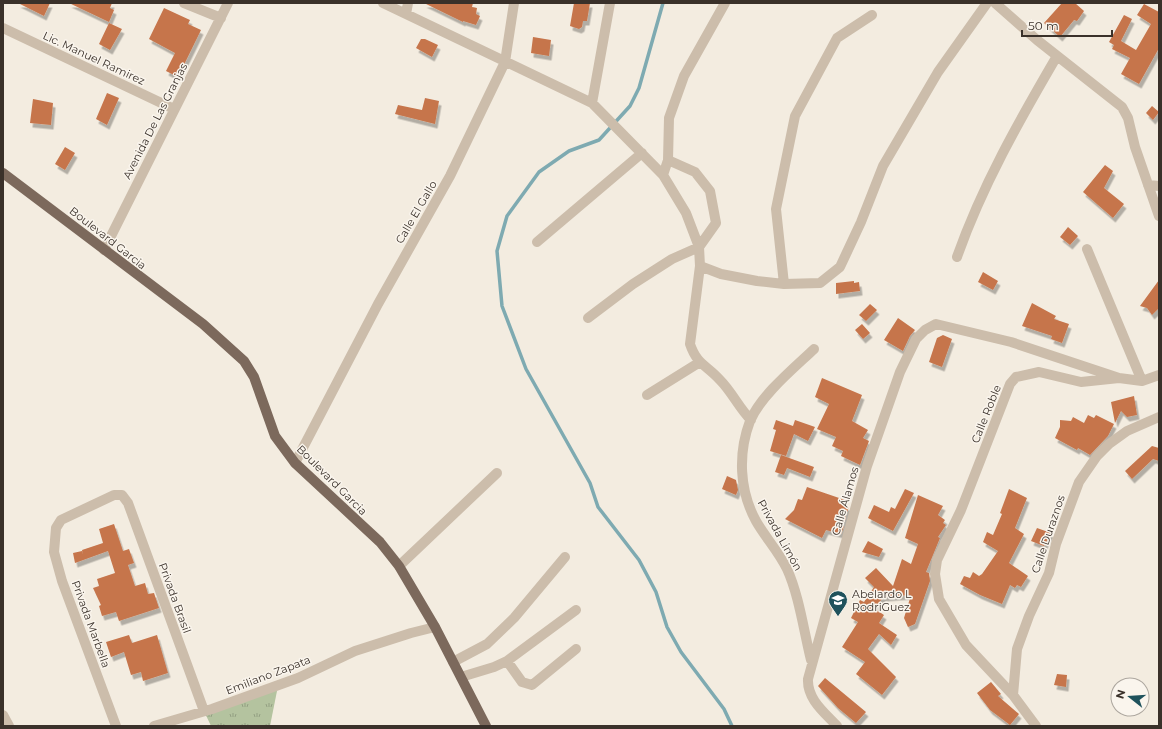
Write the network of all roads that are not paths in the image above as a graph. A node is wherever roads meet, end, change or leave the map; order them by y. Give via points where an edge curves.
1 (184, 3) edge
2 (228, 3) edge
3 (383, 3) edge
4 (408, 3) edge
5 (514, 3) edge
6 (610, 3) edge
7 (725, 3) edge
8 (987, 3) edge
9 (995, 3) edge
10 (406, 14) junction
11 (872, 15) dead end
12 (221, 18) junction
13 (3, 28) edge
14 (1057, 56) junction
15 (505, 62) junction
16 (592, 103) junction
17 (174, 109) junction
18 (642, 152) junction
19 (668, 160) junction
20 (3, 172) edge
21 (663, 175) junction
22 (1148, 185) junction
23 (1159, 186) edge
24 (1159, 216) edge
25 (538, 242) dead end
26 (699, 247) junction
27 (1087, 249) dead end
28 (104, 250) junction
29 (957, 257) dead end
30 (700, 266) junction
31 (784, 284) junction
32 (588, 318) dead end
33 (814, 349) dead end
34 (700, 362) junction
35 (1159, 376) edge
36 (1120, 378) junction
37 (1142, 381) junction
38 (647, 395) dead end
39 (1159, 417) edge
40 (751, 420) junction
41 (295, 463) junction
42 (497, 473) dead end
43 (122, 495) joint
44 (565, 557) dead end
45 (399, 566) junction
46 (576, 610) dead end
47 (434, 627) junction
48 (576, 649) dead end
49 (812, 660) junction
50 (507, 661) junction
51 (453, 662) junction
52 (461, 677) junction
53 (1012, 695) junction
54 (204, 711) junction
55 (3, 715) edge
56 (9, 726) edge
57 (116, 726) edge
58 (154, 726) edge
59 (486, 726) edge
60 (837, 726) edge
61 (1036, 726) edge

1 - 12 street
2 - 12 street, Avenida De Las Granjas
3 - 10 street
4 - 10 street
5 - 15 street, Calle El Gallo
6 - 16 street
7 - 19 street via 684,76 673,106 669,118
8 - 31 street via 938,72 883,166 840,267 820,283
9 - 14 street
10 - 15 street
11 - 31 street via 837,38 795,116 776,209
12 - 17 street, Avenida De Las Granjas
13 - 17 street, Lic. Manuel Ramirez
14 - 22 street via 1122,107 1128,118
14 - 29 street via 1018,122 972,215
15 - 16 street
15 - 41 street, Calle El Gallo via 450,176 378,304
16 - 18 street
17 - 28 street, Avenida De Las Granjas
18 - 21 street
18 - 25 street
19 - 21 street
19 - 26 street via 695,172 710,191 716,223
20 - 28 main road, Boulevard Garcia
21 - 26 street via 686,213
22 - 23 street
22 - 24 street
26 - 30 street
26 - 32 street via 672,259
27 - 37 street
28 - 41 main road, Boulevard Garcia via 203,324 244,361 254,377 275,436
30 - 31 street via 721,274
30 - 34 street via 690,344 694,356
33 - 40 street, Privada Limón via 777,383
34 - 38 street
34 - 40 street via 721,380 742,412
35 - 37 street, Calle Roble
36 - 37 street, Calle Roble
36 - 49 street, Calle Álamos via 1011,342 936,324 924,330 916,339 900,372 867,466
36 - 53 street, Calle Roble via 1081,382 1039,372 1016,377 1010,384 961,510 937,560 935,574 939,599 955,628 966,645
39 - 53 street, Calle Duraznos via 1127,431 1109,444 1097,456 1080,482 1056,544 1049,573 1017,649
40 - 49 street, Privada Limón via 742,458 742,482 756,520 787,568 794,586
41 - 45 main road, Boulevard Garcia via 380,542
42 - 45 street
43 - 54 street, Privada Brasil via 128,503
43 - 57 street, Privada Marbella via 114,495 61,520 56,528 54,552 62,581
44 - 51 street via 514,618 487,644
45 - 47 main road, Boulevard Garcia
46 - 50 street
47 - 51 main road, Boulevard Garcia
47 - 54 street, Emiliano Zapata via 355,651 298,678
48 - 50 street via 532,685 522,682
49 - 60 street, Calle Álamos via 807,687 811,698
50 - 52 street
51 - 52 main road, Boulevard Garcia
52 - 59 main road, Boulevard Garcia
53 - 61 street
54 - 58 street, Emiliano Zapata
55 - 56 street

